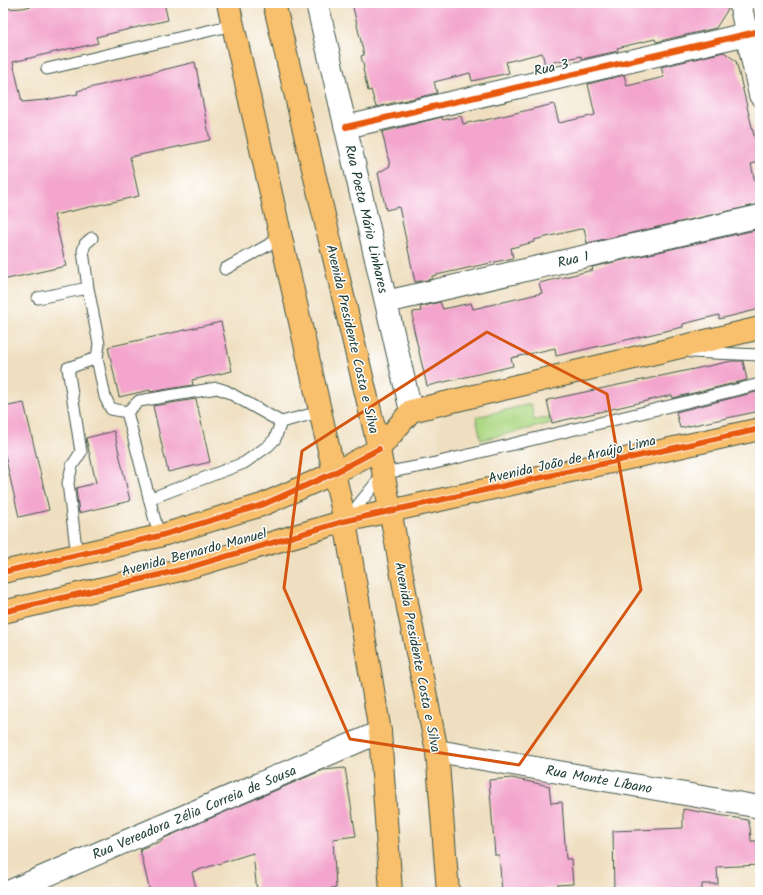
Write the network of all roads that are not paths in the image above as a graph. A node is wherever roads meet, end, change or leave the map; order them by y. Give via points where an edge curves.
1 (228, 3) edge
2 (274, 3) edge
3 (317, 3) edge
4 (740, 3) edge
5 (233, 24) junction
6 (753, 33) edge
7 (47, 69) dead end
8 (760, 96) edge
9 (346, 127) junction
10 (760, 216) edge
11 (92, 238) dead end
12 (281, 238) junction
13 (225, 269) dead end
14 (88, 288) junction
15 (38, 298) dead end
16 (386, 302) junction
17 (760, 328) edge
18 (666, 351) junction
19 (760, 355) edge
20 (97, 358) junction
21 (760, 384) edge
22 (411, 411) junction
23 (127, 412) junction
24 (320, 412) junction
25 (281, 422) junction
26 (760, 429) edge
27 (379, 449) junction
28 (334, 473) junction
29 (384, 473) junction
30 (149, 499) junction
31 (390, 512) junction
32 (345, 521) junction
33 (159, 536) junction
34 (78, 556) junction
35 (3, 572) edge
36 (3, 612) edge
37 (380, 732) junction
38 (437, 751) junction
39 (760, 806) edge
40 (8, 892) edge
41 (391, 892) edge
42 (448, 892) edge

1 - 5 main road
2 - 27 main road, Avenida Presidente Costa e Silva
3 - 9 street, Rua Poeta Mário Linhares
4 - 6 street
5 - 7 lane
5 - 12 main road
6 - 8 street
6 - 9 street, Rua 3
9 - 16 street, Rua Poeta Mário Linhares
10 - 16 street, Rua 1
11 - 14 lane via 85,244 83,251
12 - 13 lane
12 - 24 main road
14 - 15 lane
14 - 20 lane via 99,344
16 - 22 street, Rua Poeta Mário Linhares
17 - 18 main road
18 - 19 lane
18 - 22 main road
20 - 23 lane via 104,396 111,408
20 - 34 lane via 68,368 81,452 72,466 68,483
21 - 29 lane via 427,465
22 - 27 main road
23 - 25 lane via 139,402 216,388
23 - 30 lane
24 - 25 lane
24 - 28 main road
25 - 30 lane via 275,439 244,463
26 - 31 main road, Avenida João de Araújo Lima
27 - 28 main road, Avenida Bernardo Manuel
27 - 29 main road, Avenida Presidente Costa e Silva
28 - 32 main road
28 - 33 main road, Avenida Bernardo Manuel via 262,505
29 - 31 main road, Avenida Presidente Costa e Silva
29 - 32 lane
30 - 33 lane
31 - 32 main road, Avenida Bernardo Manuel
31 - 38 main road, Avenida Presidente Costa e Silva
32 - 36 main road, Avenida Bernardo Manuel via 184,569
32 - 37 main road
33 - 34 main road, Avenida Bernardo Manuel
34 - 35 main road, Avenida Bernardo Manuel
37 - 40 street, Rua Vereadora Zélia Correia de Sousa
37 - 41 main road
38 - 39 street, Rua Monte Líbano
38 - 42 main road, Avenida Presidente Costa e Silva

